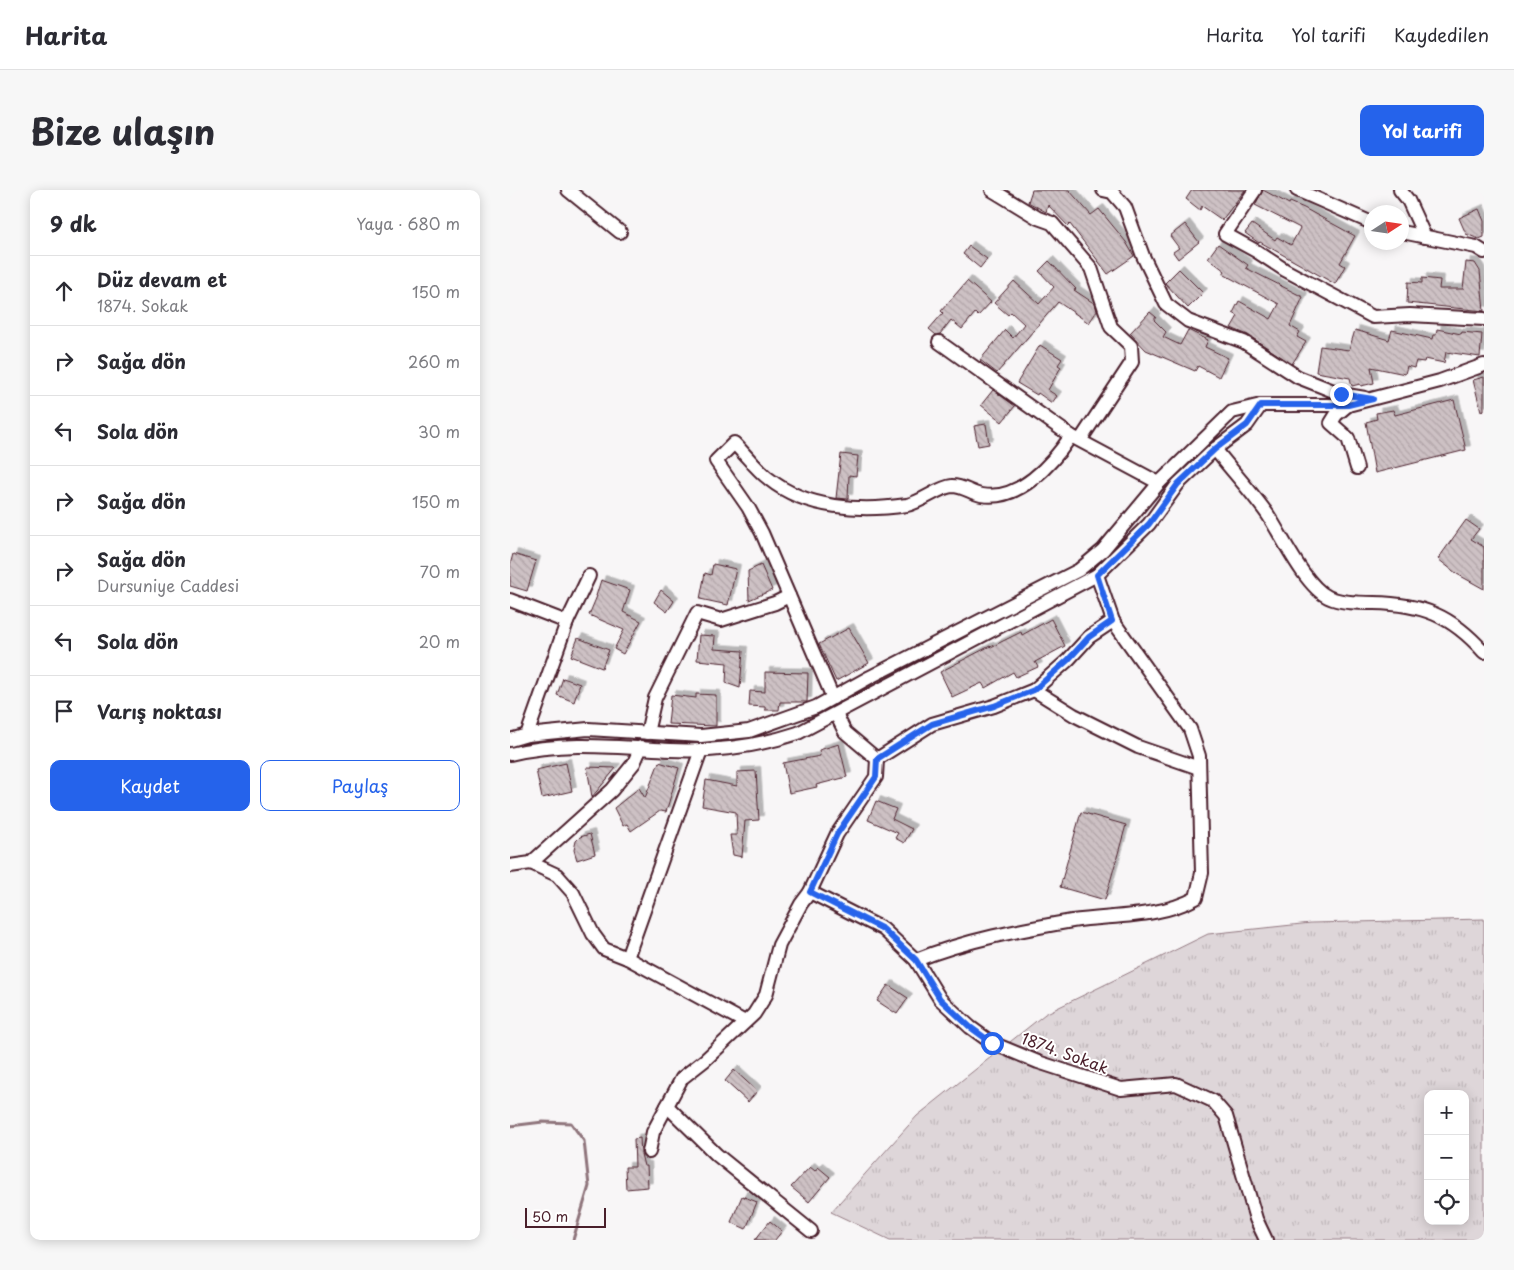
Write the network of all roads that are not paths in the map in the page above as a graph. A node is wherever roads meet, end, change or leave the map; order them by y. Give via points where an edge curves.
1 (568, 190) edge
2 (992, 190) edge
3 (1103, 190) edge
4 (1255, 190) edge
5 (1297, 190) edge
6 (1400, 190) edge
7 (1364, 219) edge
8 (620, 232) dead end
9 (1409, 234) edge
10 (1425, 237) junction
11 (1484, 252) edge
12 (1484, 319) edge
13 (939, 342) dead end
14 (1484, 364) edge
15 (1373, 399) junction
16 (1261, 405) junction
17 (1348, 405) junction
18 (1076, 438) junction
19 (1215, 449) junction
20 (1357, 468) dead end
21 (1159, 484) junction
22 (1097, 575) junction
23 (589, 576) dead end
24 (789, 596) junction
25 (510, 600) edge
26 (1112, 621) junction
27 (567, 622) junction
28 (1484, 652) edge
29 (1034, 690) junction
30 (832, 698) junction
31 (836, 714) junction
32 (647, 733) junction
33 (527, 735) junction
34 (510, 740) edge
35 (641, 747) junction
36 (701, 750) junction
37 (510, 754) edge
38 (877, 759) junction
39 (1199, 768) junction
40 (531, 863) junction
41 (510, 866) edge
42 (810, 892) junction
43 (627, 958) junction
44 (916, 960) junction
45 (745, 1022) junction
46 (667, 1106) junction
47 (649, 1152) dead end
48 (811, 1231) dead end
49 (1266, 1240) edge

1 - 8 street
2 - 18 street via 1052,224 1066,238 1091,268 1111,327 1131,346 1132,362
3 - 15 street via 1112,192 1125,207 1166,304 1188,321 1244,342 1298,377 1341,394
4 - 12 street via 1225,234 1285,270 1373,317 1410,315
5 - 7 street
6 - 10 street
9 - 10 street
10 - 11 street via 1476,247
13 - 18 street
14 - 15 street via 1440,381
15 - 17 street
16 - 17 street
16 - 19 street via 1247,425
16 - 21 street via 1232,412
17 - 20 street via 1332,423 1348,438
18 - 21 street
18 - 24 street via 1033,479 1003,495 980,495 951,486 913,503 851,509 826,505 790,492 768,479 734,443 716,461 748,507
19 - 22 street via 1178,484 1149,524
19 - 28 street via 1267,514 1296,564 1328,597 1400,604 1432,612 1456,625
21 - 30 street via 1103,550 1079,570
22 - 26 street
22 - 31 street
23 - 27 street
24 - 30 street
24 - 32 street via 721,620 697,613 656,698
25 - 27 street
26 - 29 street via 1089,637
26 - 39 street via 1190,729 1199,756
27 - 33 street
29 - 38 street via 994,706 932,724
29 - 39 street via 1074,715 1138,747
30 - 32 street via 790,718 748,731 701,736
31 - 36 street via 772,742
31 - 38 street via 845,732
32 - 33 street via 588,729
33 - 34 street
35 - 36 street
35 - 37 street via 574,744
35 - 40 street via 634,763 612,790
36 - 43 street
38 - 42 street via 876,777 837,834
39 - 44 street via 1202,873 1196,898 1179,907 1073,921 953,945
40 - 41 street
40 - 43 street via 556,875 573,892 604,950
42 - 44 street, 1874. Sokak via 883,929
42 - 45 street via 779,945 766,995
43 - 45 street
44 - 49 street, 1874. Sokak via 940,999 992,1043 1121,1089 1176,1084 1213,1101 1226,1116 1256,1218
45 - 46 street via 682,1078
46 - 47 street via 653,1132
46 - 48 street via 717,1155

